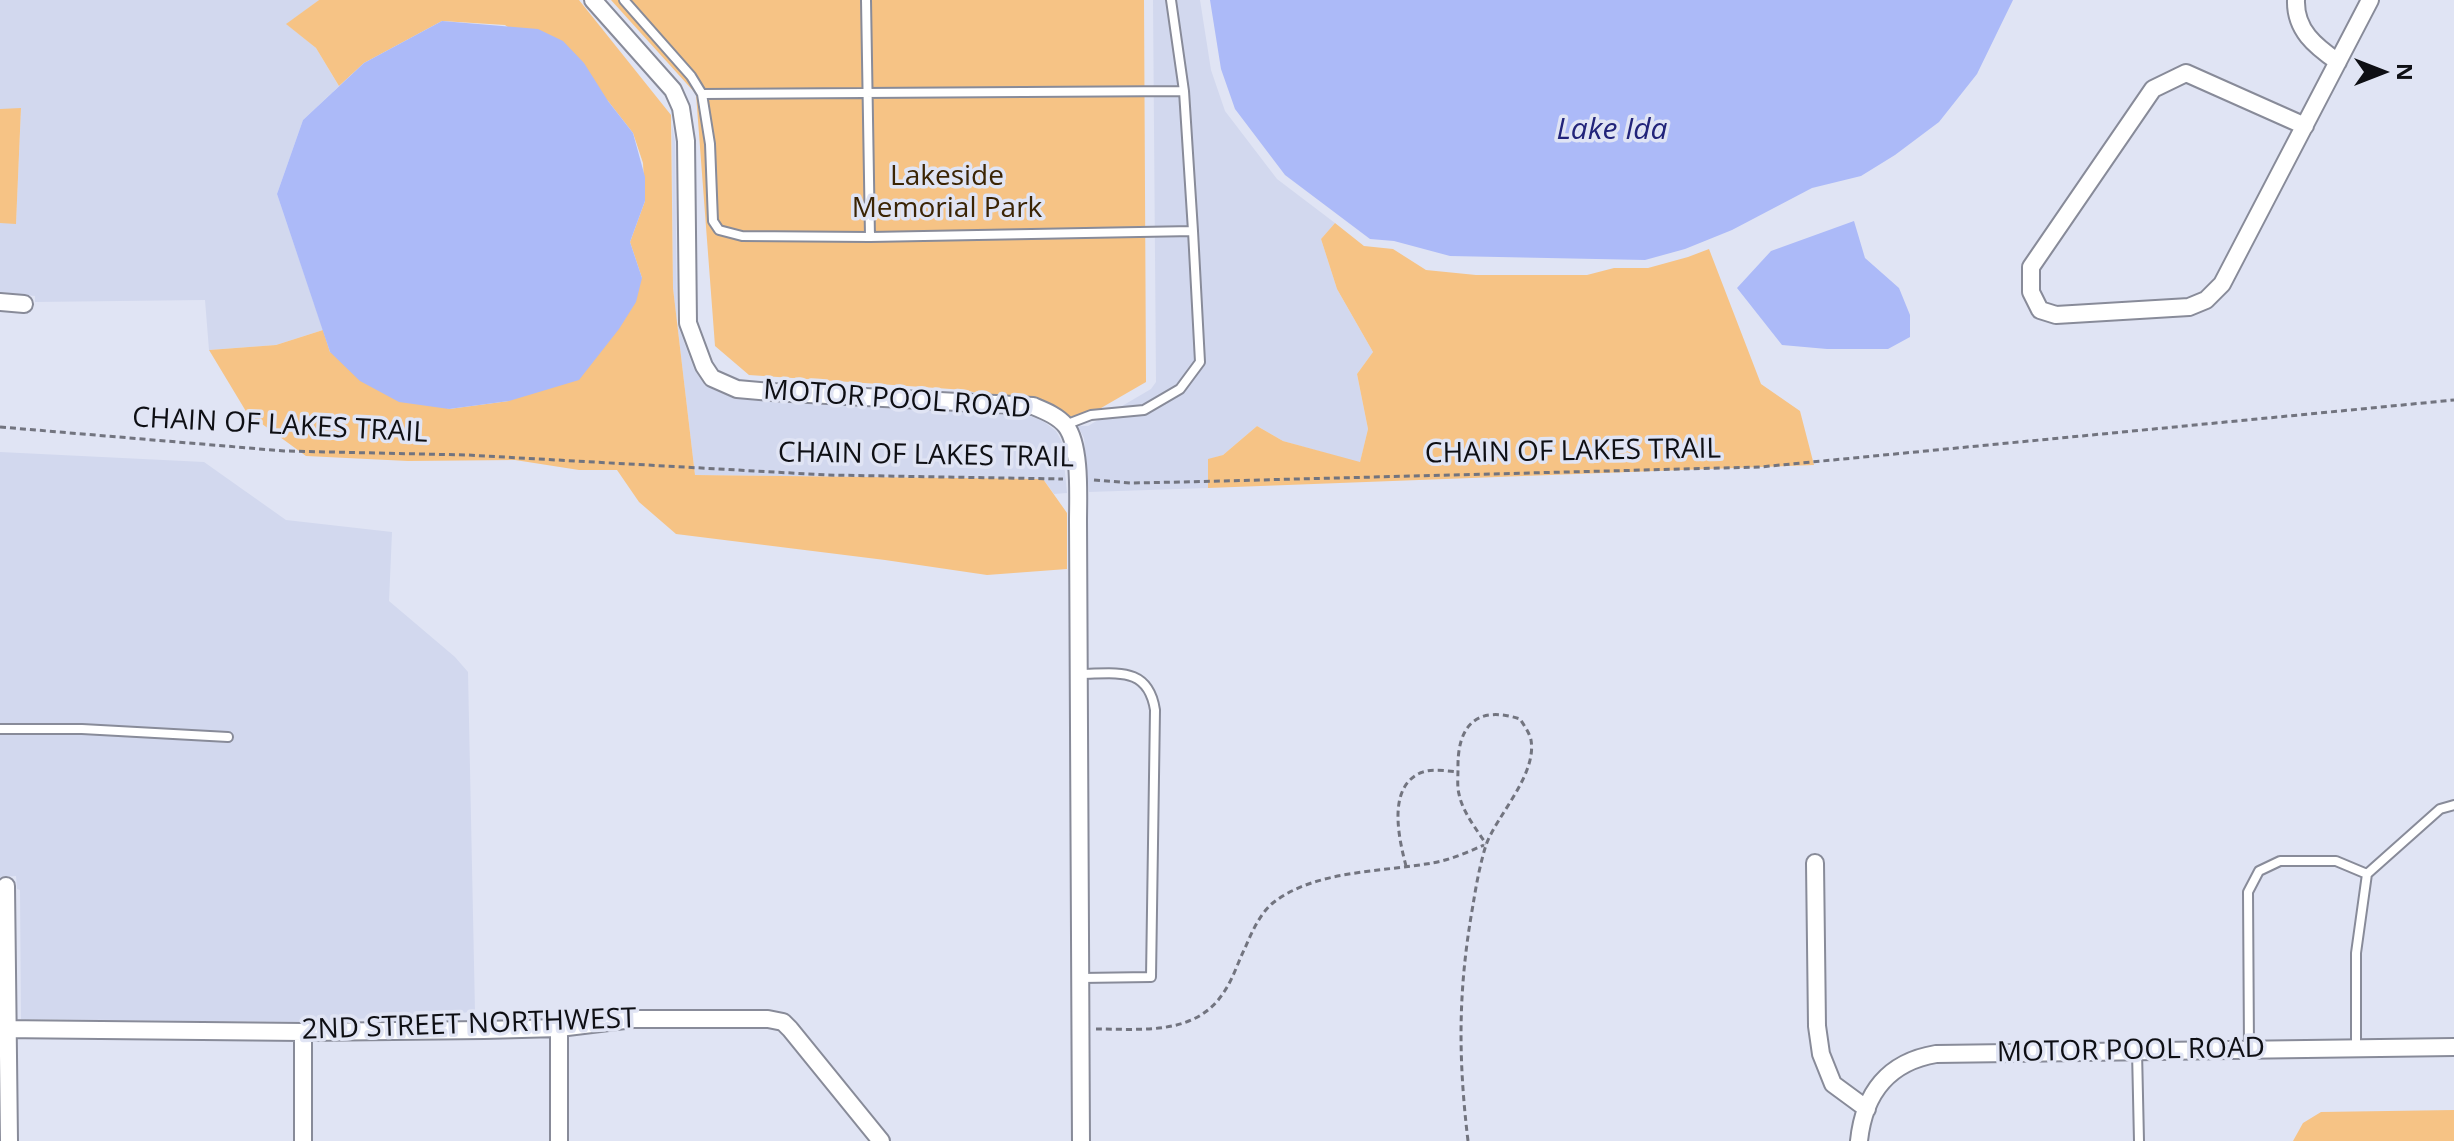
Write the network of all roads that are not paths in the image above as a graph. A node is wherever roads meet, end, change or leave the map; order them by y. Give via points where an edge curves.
1 (593, 0) edge
2 (624, 0) edge
3 (866, 0) edge
4 (1171, 0) edge
5 (2296, 0) edge
6 (2370, 0) edge
7 (2338, 62) junction
8 (1184, 91) junction
9 (866, 93) junction
10 (702, 94) junction
11 (2305, 126) junction
12 (1193, 231) junction
13 (870, 237) junction
14 (0, 302) edge
15 (24, 304) dead end
16 (1065, 425) junction
17 (1079, 674) junction
18 (0, 729) edge
19 (228, 737) dead end
20 (2454, 805) edge
21 (1815, 863) dead end
22 (2367, 874) junction
23 (6, 886) dead end
24 (1080, 978) junction
25 (559, 1028) junction
26 (4, 1029) edge
27 (303, 1032) junction
28 (2454, 1047) edge
29 (2356, 1048) junction
30 (2249, 1049) junction
31 (2137, 1051) junction
32 (1867, 1109) junction
33 (9, 1141) edge
34 (303, 1141) edge
35 (559, 1141) edge
36 (881, 1141) edge
37 (1081, 1141) edge
38 (1859, 1141) edge
39 (2139, 1141) edge

1 - 16 street, MOTOR POOL ROAD via 673,90 681,108 688,323 712,378 737,389 771,392 1033,406
2 - 10 lane
3 - 9 lane
4 - 8 lane
5 - 7 street via 2307,37
6 - 7 street
7 - 11 street
8 - 9 lane
8 - 12 lane
9 - 10 lane
9 - 13 lane
10 - 13 lane via 713,221 719,230 742,236
11 - 11 street via 2222,284 2206,300 2189,307 2056,315 2040,310 2031,292 2031,267 2153,89 2186,73
12 - 13 lane
12 - 16 lane via 1200,362 1180,389 1144,410 1091,415
14 - 15 street
16 - 17 street, MOTOR POOL ROAD via 1073,439 1078,479
17 - 24 street, MOTOR POOL ROAD
17 - 24 lane via 1138,677 1153,696 1155,710 1151,977
18 - 19 lane
20 - 22 lane via 2440,809
21 - 32 street via 1821,1054 1833,1084
22 - 29 lane via 2356,953
22 - 30 lane via 2336,861 2280,861 2259,871 2248,892
23 - 26 street
24 - 37 street, MOTOR POOL ROAD
25 - 27 street, 2ND STREET NORTHWEST
25 - 35 street
25 - 36 street, 2ND STREET NORTHWEST via 633,1019 783,1022
26 - 27 street, 2ND STREET NORTHWEST
26 - 33 street
27 - 34 street
28 - 29 street, MOTOR POOL ROAD
29 - 30 street, MOTOR POOL ROAD
30 - 31 street, MOTOR POOL ROAD
31 - 32 street, MOTOR POOL ROAD via 1917,1057 1896,1067 1875,1089
31 - 39 lane
32 - 38 street, MOTOR POOL ROAD

